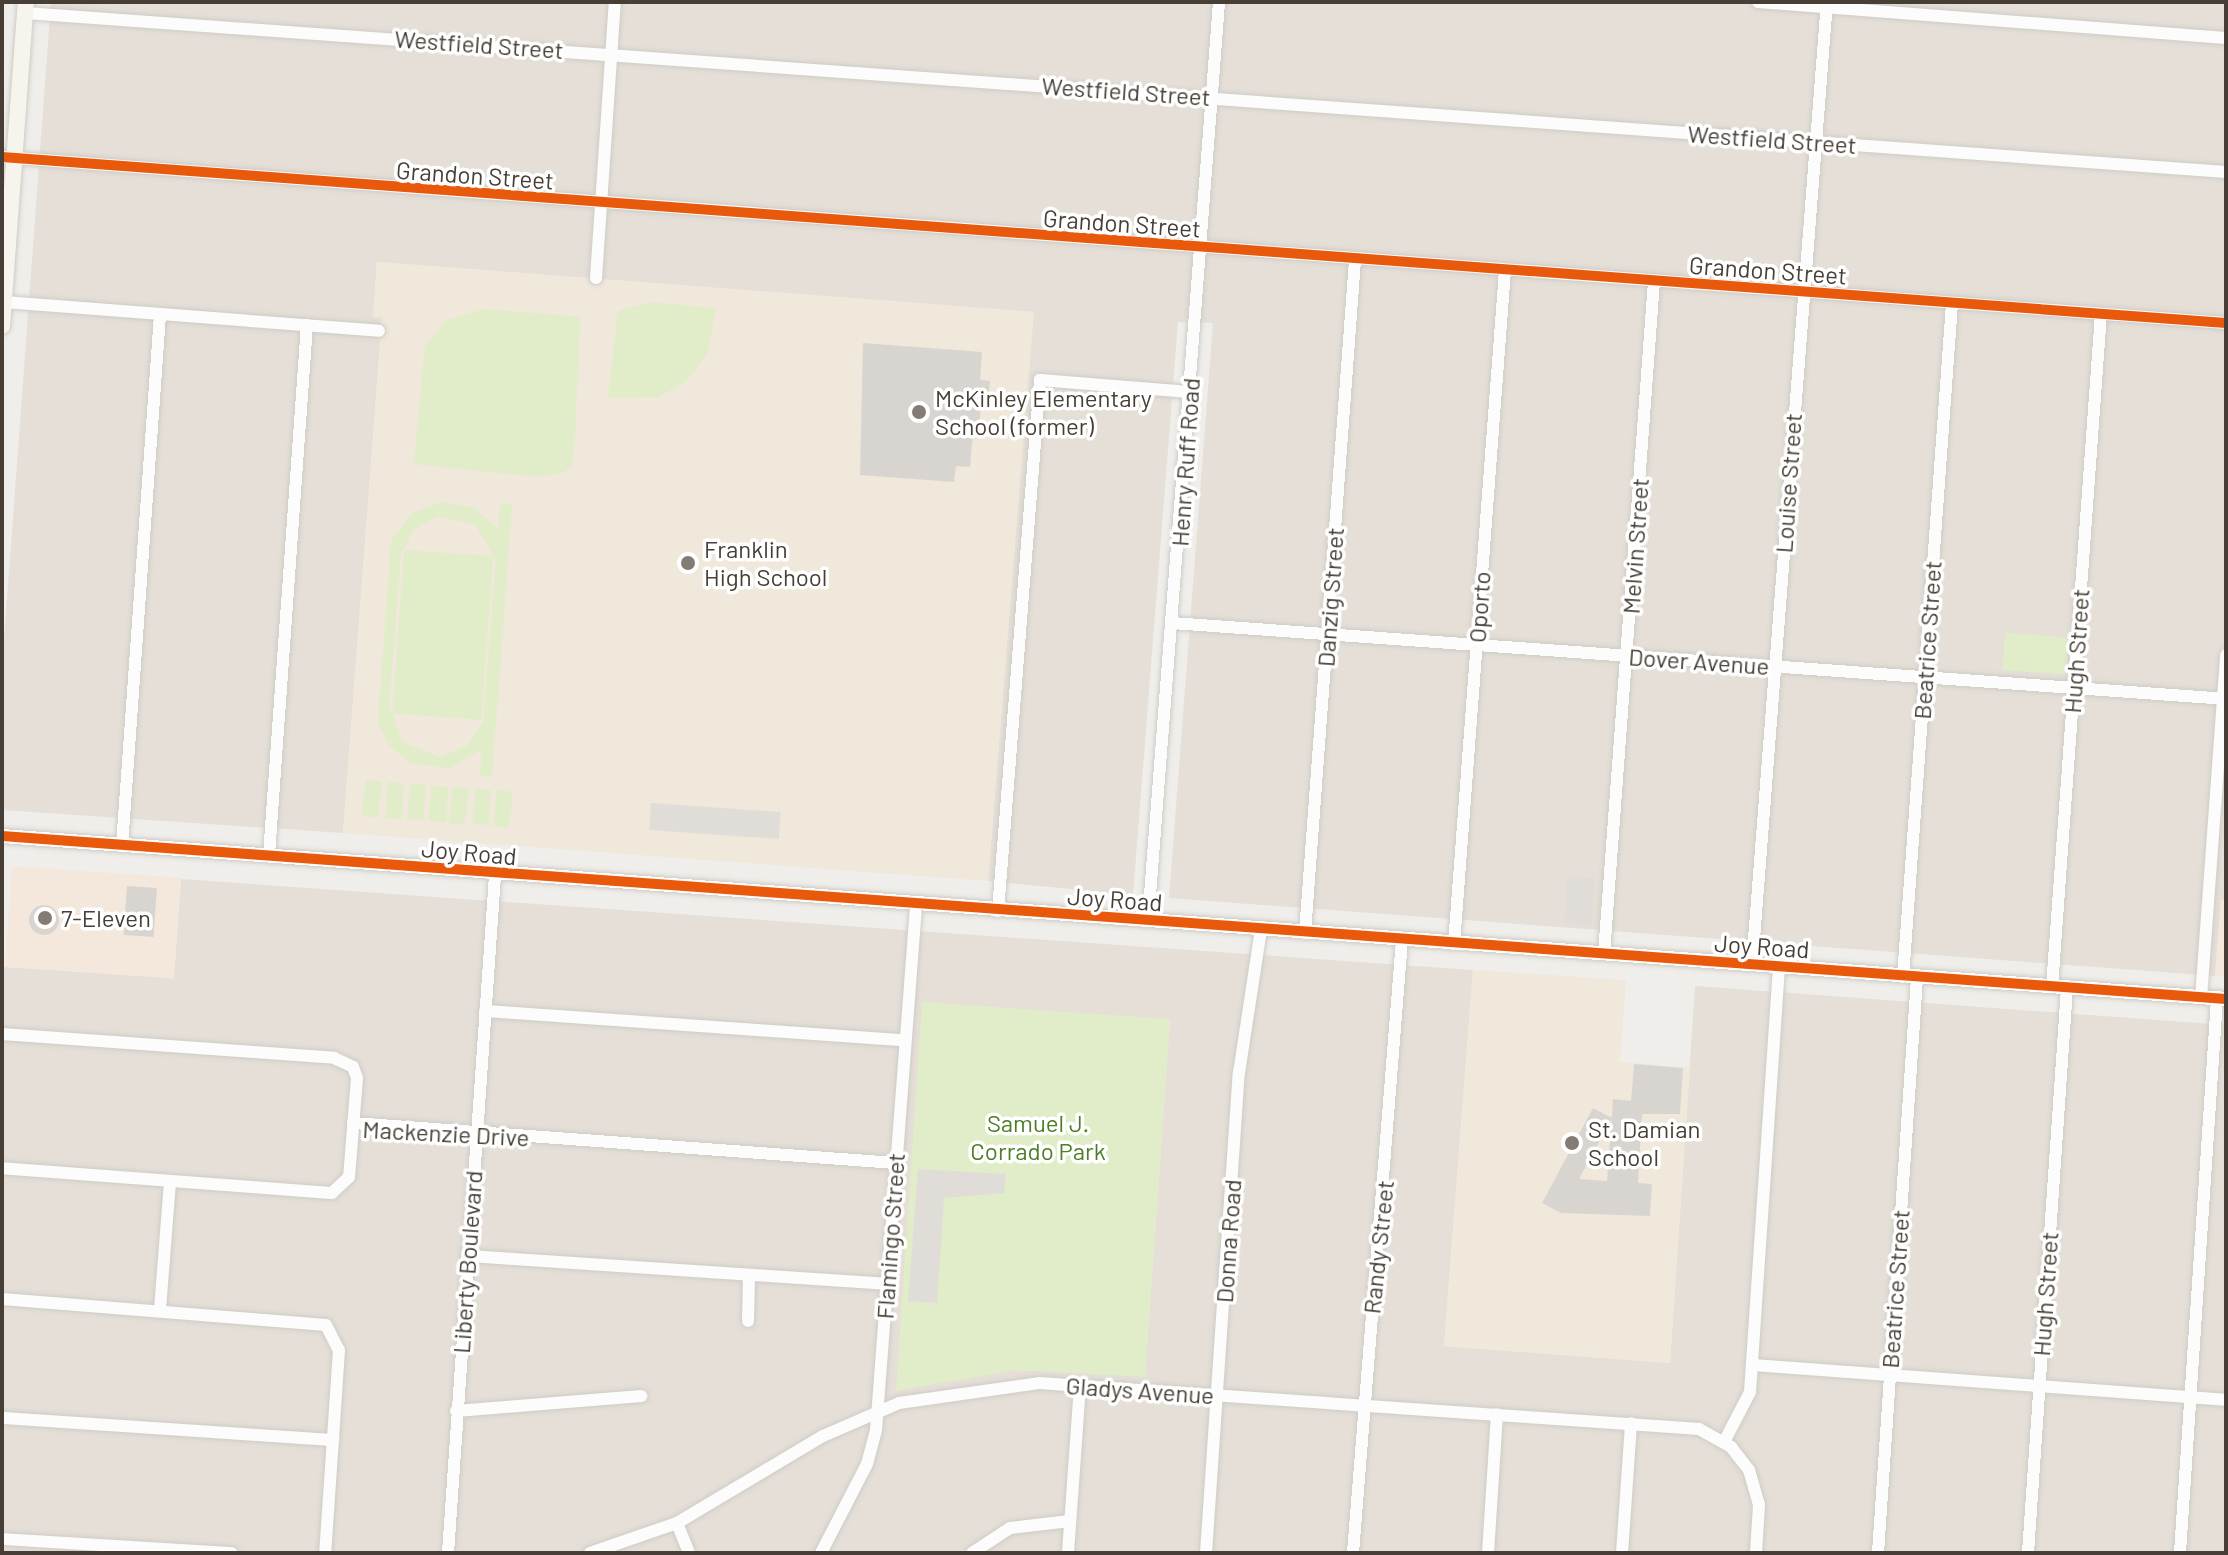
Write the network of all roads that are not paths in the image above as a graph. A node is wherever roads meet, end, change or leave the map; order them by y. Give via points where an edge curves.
1 (615, 2) edge
2 (1219, 2) edge
3 (1758, 2) edge
4 (1827, 4) edge
5 (26, 7) edge
6 (2226, 38) edge
7 (612, 53) junction
8 (1213, 98) junction
9 (1816, 142) junction
10 (8, 158) edge
11 (2226, 172) edge
12 (601, 204) junction
13 (1201, 249) junction
14 (1355, 260) junction
15 (1505, 271) junction
16 (596, 278) dead end
17 (1654, 281) junction
18 (1803, 292) junction
19 (4, 302) edge
20 (1952, 303) junction
21 (160, 314) junction
22 (2101, 314) junction
23 (2226, 323) edge
24 (307, 325) junction
25 (2, 326) edge
26 (379, 331) dead end
27 (1190, 392) junction
28 (1172, 623) junction
29 (1327, 634) junction
30 (1476, 645) junction
31 (2226, 655) edge
32 (1627, 656) junction
33 (1775, 667) junction
34 (1924, 677) junction
35 (2073, 688) junction
36 (2224, 699) edge
37 (2, 836) edge
38 (122, 846) junction
39 (269, 855) junction
40 (495, 875) junction
41 (916, 906) junction
42 (998, 911) junction
43 (1148, 921) junction
44 (1261, 930) junction
45 (1305, 933) junction
46 (1402, 940) junction
47 (1454, 944) junction
48 (1604, 954) junction
49 (1752, 965) junction
50 (1779, 967) junction
51 (1910, 977) junction
52 (2060, 988) junction
53 (2201, 998) junction
54 (2222, 999) edge
55 (485, 1011) junction
56 (2, 1034) edge
57 (904, 1040) junction
58 (353, 1123) junction
59 (476, 1133) junction
60 (895, 1163) junction
61 (2, 1168) edge
62 (170, 1181) junction
63 (467, 1256) junction
64 (749, 1276) junction
65 (887, 1284) junction
66 (2, 1299) edge
67 (160, 1309) junction
68 (748, 1321) dead end
69 (1752, 1365) junction
70 (1889, 1375) junction
71 (1080, 1385) junction
72 (2039, 1387) junction
73 (1217, 1395) junction
74 (641, 1396) dead end
75 (2190, 1398) junction
76 (2226, 1400) edge
77 (1363, 1405) junction
78 (456, 1411) junction
79 (878, 1412) junction
80 (1497, 1414) junction
81 (2, 1418) edge
82 (1631, 1423) junction
83 (333, 1440) junction
84 (1724, 1442) junction
85 (1070, 1521) junction
86 (677, 1523) junction
87 (2, 1539) edge
88 (86, 1548) edge
89 (207, 1552) edge
90 (232, 1553) edge
91 (325, 1553) edge
92 (448, 1553) edge
93 (590, 1553) edge
94 (689, 1553) edge
95 (821, 1553) edge
96 (972, 1553) edge
97 (1068, 1553) edge
98 (1206, 1553) edge
99 (1353, 1553) edge
100 (1488, 1553) edge
101 (1622, 1553) edge
102 (1756, 1553) edge
103 (1878, 1553) edge
104 (2028, 1553) edge
105 (2180, 1553) edge

1 - 7 street
2 - 8 street, Henry Ruff Road
3 - 4 street
4 - 6 street
4 - 9 street, Louise Street
5 - 7 street, Westfield Street
5 - 10 main road
7 - 8 street, Westfield Street
7 - 12 street
8 - 9 street, Westfield Street
8 - 13 street, Henry Ruff Road
9 - 11 street, Westfield Street
9 - 18 street, Louise Street
10 - 12 street, Grandon Street
10 - 19 main road
12 - 13 street, Grandon Street
12 - 16 street
13 - 14 street, Grandon Street
13 - 27 street, Henry Ruff Road
14 - 15 street, Grandon Street
14 - 29 street, Danzig Street
15 - 17 street, Grandon Street
15 - 30 street, Oporto
17 - 18 street, Grandon Street
17 - 32 street, Melvin Street
18 - 20 street, Grandon Street
18 - 33 street, Louise Street
19 - 21 street
19 - 25 main road
20 - 22 street, Grandon Street
20 - 34 street, Beatrice Street
21 - 24 street
21 - 38 street
22 - 23 street, Grandon Street
22 - 35 street, Hugh Street
24 - 26 street
24 - 39 street
27 - 28 street, Henry Ruff Road
27 - 42 street via 1040,380
28 - 29 street, Dover Avenue
28 - 43 street, Henry Ruff Road
29 - 30 street, Dover Avenue
29 - 45 street, Danzig Street
30 - 32 street, Dover Avenue
30 - 47 street, Oporto
31 - 36 street
32 - 33 street, Dover Avenue
32 - 48 street, Melvin Street
33 - 34 street, Dover Avenue
33 - 49 street, Louise Street
34 - 35 street, Dover Avenue
34 - 51 street, Beatrice Street
35 - 36 street, Dover Avenue
35 - 52 street, Hugh Street
36 - 53 street
37 - 38 street, Joy Road
38 - 39 street, Joy Road
39 - 40 street, Joy Road
40 - 41 street, Joy Road
40 - 55 street, Liberty Boulevard
41 - 42 street, Joy Road
41 - 57 street, Flamingo Street
42 - 43 street, Joy Road
43 - 44 street, Joy Road
44 - 45 street, Joy Road
44 - 73 street, Donna Road via 1239,1073
45 - 46 street, Joy Road
46 - 47 street, Joy Road
46 - 77 street, Randy Street
47 - 48 street, Joy Road
48 - 49 street, Joy Road
49 - 50 street, Joy Road
50 - 51 street, Joy Road
50 - 69 street
51 - 52 street, Joy Road
51 - 70 street, Beatrice Street
52 - 53 street, Joy Road
52 - 72 street, Hugh Street
53 - 54 street, Joy Road
54 - 75 street
55 - 57 street
55 - 59 street, Liberty Boulevard
56 - 58 street via 340,1059 357,1073
57 - 60 street, Flamingo Street
58 - 59 street, Mackenzie Drive
58 - 62 street, Mackenzie Drive via 349,1177 337,1191
59 - 60 street, Mackenzie Drive
59 - 63 street, Liberty Boulevard
60 - 65 street, Flamingo Street
61 - 62 street, Mackenzie Drive
62 - 67 street
63 - 64 street
63 - 78 street, Liberty Boulevard
64 - 65 street
64 - 68 street
65 - 79 street, Flamingo Street
66 - 67 street
67 - 83 street via 306,1318 331,1330 339,1350
69 - 70 street
69 - 84 street via 1745,1408
70 - 72 street
70 - 103 street, Beatrice Street
71 - 73 street, Gladys Avenue
71 - 79 street, Gladys Avenue via 973,1388
71 - 85 street
72 - 75 street
72 - 104 street, Hugh Street
73 - 77 street, Gladys Avenue
73 - 98 street, Donna Road
74 - 78 street
75 - 76 street
75 - 105 street
77 - 80 street, Gladys Avenue
77 - 99 street, Randy Street
78 - 92 street, Liberty Boulevard
79 - 86 street, Gladys Avenue via 823,1436
79 - 95 street, Flamingo Street via 867,1464
80 - 82 street, Gladys Avenue
80 - 100 street
81 - 83 street
82 - 84 street, Gladys Avenue via 1683,1426
82 - 101 street
83 - 91 street
84 - 102 street via 1744,1462 1756,1489
85 - 96 street via 1010,1528
85 - 97 street
86 - 93 street, Gladys Avenue
86 - 94 street
87 - 88 street
88 - 89 street
89 - 90 street

